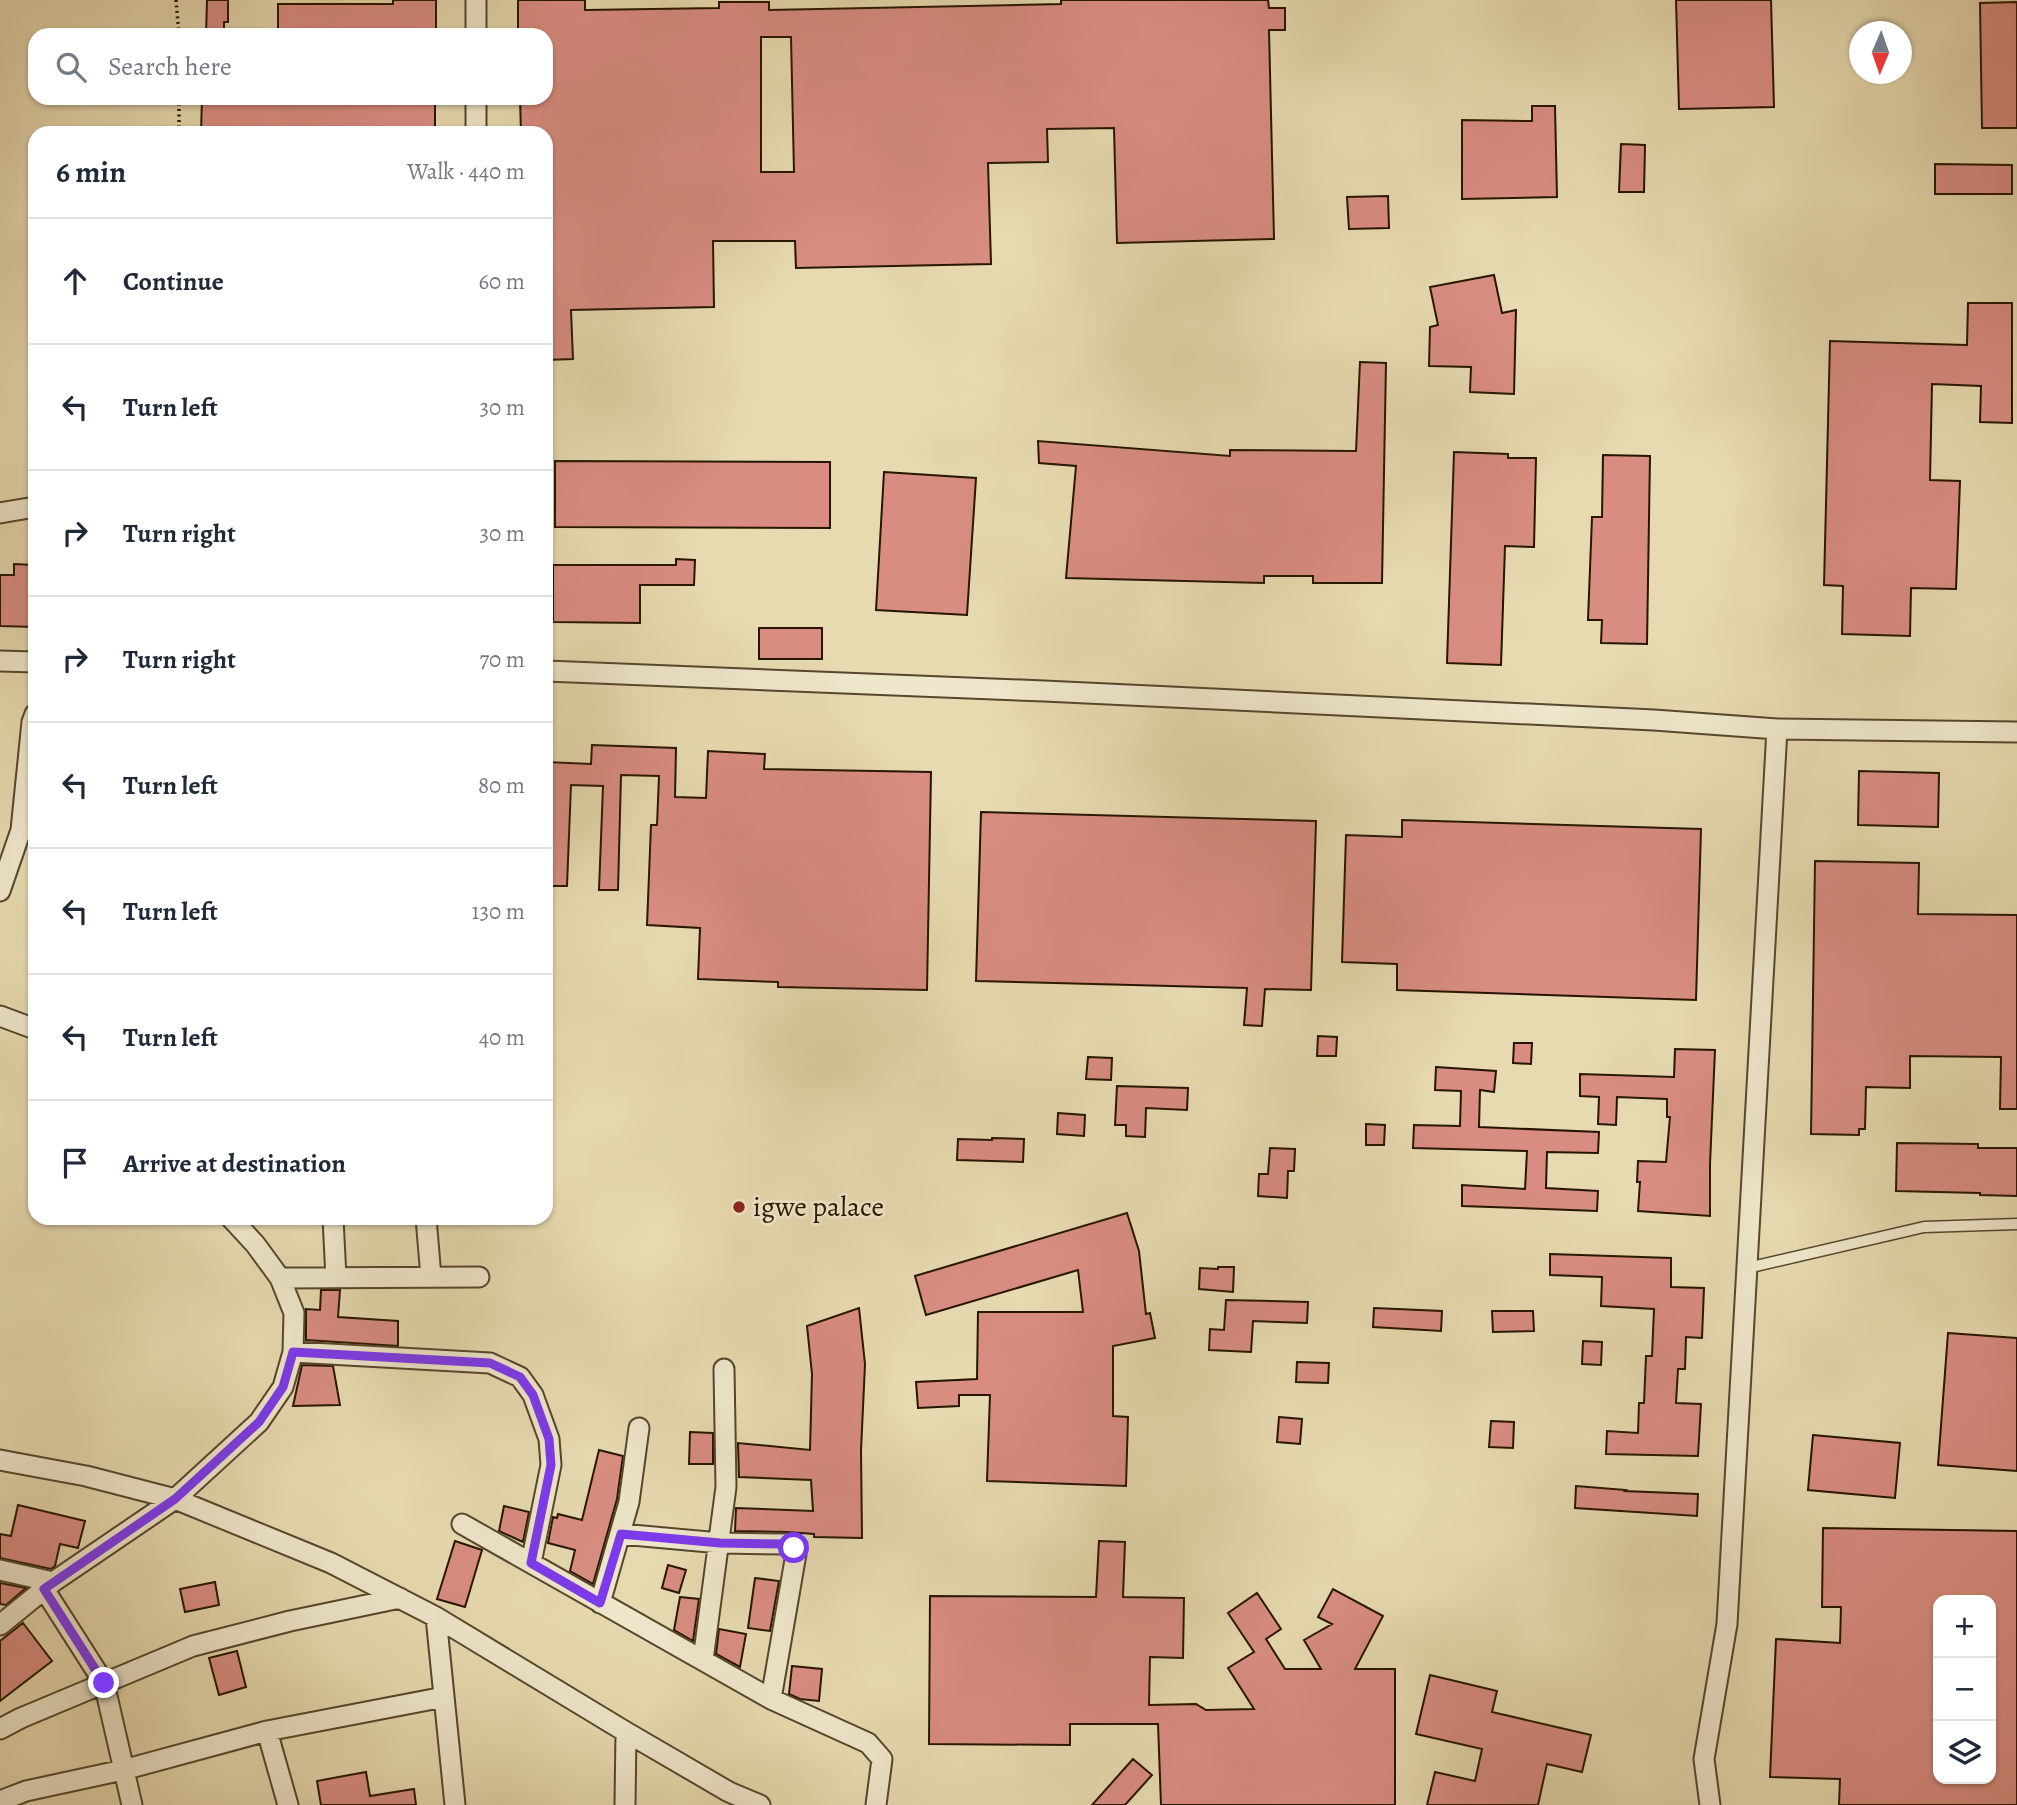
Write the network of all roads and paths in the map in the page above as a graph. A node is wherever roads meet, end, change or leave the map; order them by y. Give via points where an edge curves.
1 (176, 0) edge
2 (476, 0) edge
3 (178, 28) edge
4 (476, 28) edge
5 (179, 105) edge
6 (476, 105) edge
7 (179, 126) edge
8 (477, 126) edge
9 (28, 508) edge
10 (0, 513) edge
11 (0, 661) edge
12 (28, 662) edge
13 (553, 671) edge
14 (1777, 729) junction
15 (2017, 732) edge
16 (28, 761) edge
17 (0, 891) edge
18 (0, 1016) edge
19 (28, 1027) edge
20 (2017, 1224) edge
21 (239, 1225) edge
22 (333, 1225) edge
23 (427, 1225) edge
24 (1747, 1268) junction
25 (431, 1277) junction
26 (480, 1277) dead end
27 (280, 1278) junction
28 (336, 1278) junction
29 (293, 1352) junction
30 (724, 1369) dead end
31 (639, 1428) dead end
32 (0, 1460) edge
33 (175, 1499) junction
34 (463, 1524) dead end
35 (621, 1534) junction
36 (720, 1543) junction
37 (531, 1563) junction
38 (0, 1570) edge
39 (48, 1585) junction
40 (400, 1598) junction
41 (600, 1603) junction
42 (436, 1616) junction
43 (0, 1625) edge
44 (703, 1660) junction
45 (104, 1683) junction
46 (444, 1697) junction
47 (771, 1699) junction
48 (0, 1730) edge
49 (267, 1731) junction
50 (626, 1732) junction
51 (123, 1770) junction
52 (728, 1798) edge
53 (0, 1801) edge
54 (132, 1805) edge
55 (288, 1805) edge
56 (455, 1805) edge
57 (625, 1805) edge
58 (760, 1805) edge
59 (876, 1805) edge
60 (1710, 1805) edge

1 - 3 path
2 - 4 street
5 - 7 path
6 - 8 street
9 - 10 street
11 - 12 street
13 - 14 street
14 - 15 street
14 - 24 street
16 - 17 street via 21,830
18 - 19 street
20 - 24 lane via 1924,1227
21 - 27 street
22 - 28 street
23 - 25 street
24 - 60 street via 1727,1624 1704,1759
25 - 26 street
25 - 28 street
27 - 28 street
27 - 29 street via 294,1312
29 - 33 street via 283,1387 259,1422
29 - 37 street via 490,1363 520,1377 533,1395 549,1439 551,1465
30 - 36 street via 726,1487
31 - 35 street
32 - 33 street
33 - 39 street
33 - 40 street via 331,1563
34 - 37 street
35 - 36 street
35 - 41 street
36 - 44 street
36 - 47 street via 787,1544 796,1554
37 - 41 street
38 - 39 street
39 - 43 street
39 - 45 street
40 - 42 street
40 - 45 street via 193,1646
41 - 44 street
42 - 46 street
42 - 50 street
44 - 47 street
45 - 48 street
45 - 51 street
46 - 49 street
46 - 56 street
47 - 59 street via 868,1744 882,1759
49 - 51 street
49 - 55 street
50 - 52 street
50 - 57 street
51 - 53 street
51 - 54 street
52 - 58 street

